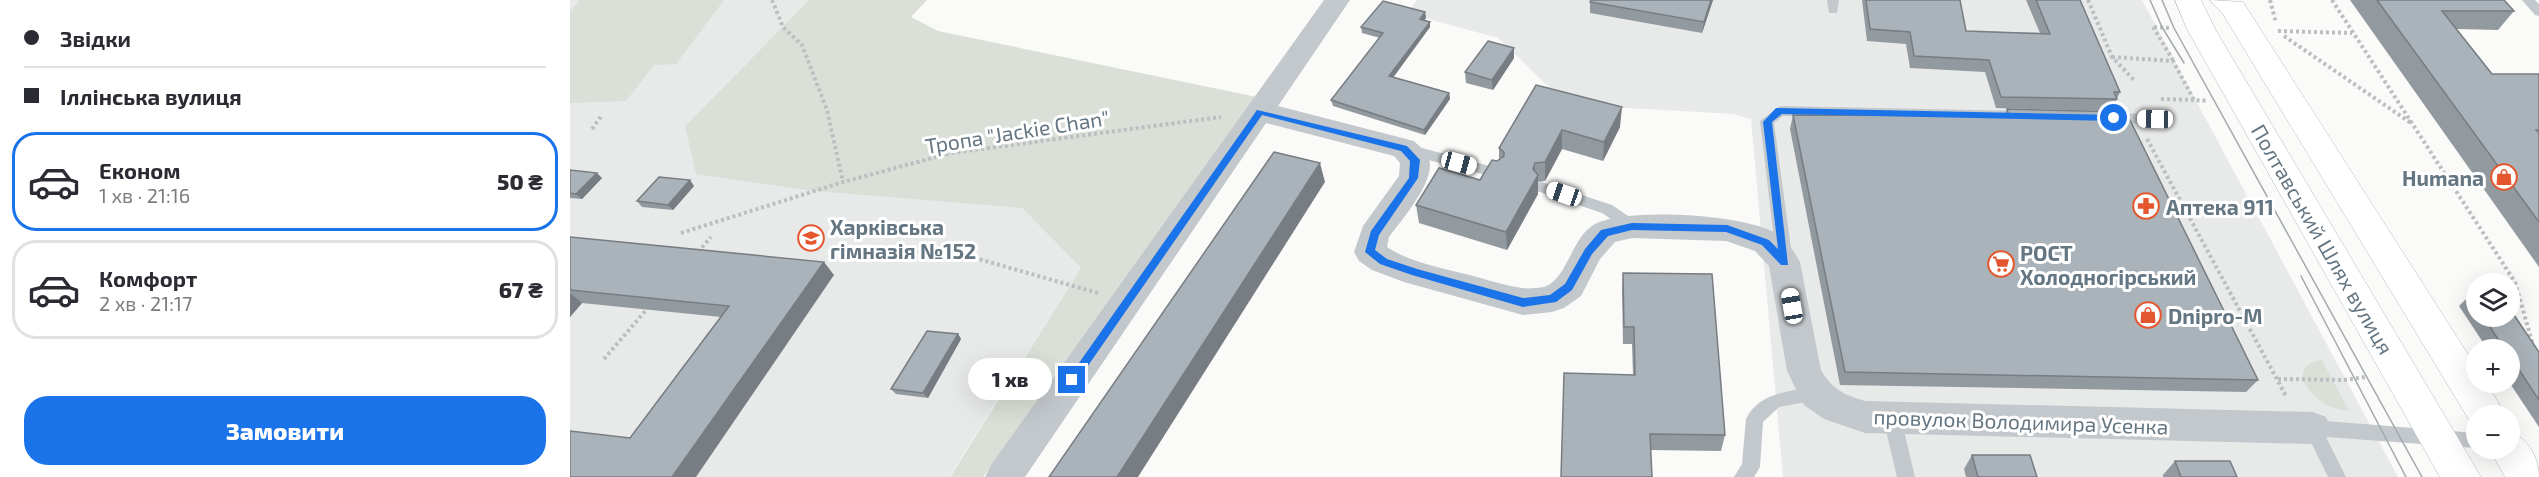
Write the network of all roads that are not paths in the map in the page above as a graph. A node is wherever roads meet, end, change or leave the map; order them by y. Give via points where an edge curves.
1 (1337, 0) edge
2 (2223, 0) edge
3 (2528, 0) edge
4 (2539, 12) edge
5 (2181, 14) edge
6 (1260, 112) junction
7 (2042, 117) edge
8 (2090, 118) edge
9 (2155, 119) dead end
10 (1404, 148) junction
11 (1497, 173) edge
12 (1542, 187) edge
13 (1632, 226) junction
14 (1784, 262) junction
15 (1816, 394) junction
16 (2480, 405) edge
17 (2303, 417) junction
18 (1892, 418) junction
19 (2439, 438) junction
20 (2466, 440) edge
21 (2515, 459) edge
22 (1004, 477) edge
23 (1743, 477) edge
24 (1906, 477) edge
25 (2337, 477) edge
26 (2461, 477) edge
27 (2526, 477) edge

1 - 6 street via 1280,74
2 - 16 main road, Полтавський Шлях вулиця via 2233,8
3 - 4 lane
5 - 19 main road, Полтавський Шлях вулиця via 2189,6
6 - 10 street
6 - 22 street
7 - 14 lane via 1780,111 1767,122
8 - 9 lane
10 - 11 lane
10 - 13 street via 1415,160 1414,178 1374,234 1370,252 1415,273 1523,303 1552,299 1569,287 1588,251 1605,233
12 - 13 lane via 1607,209
13 - 14 street via 1727,228 1766,242
14 - 15 street via 1804,371
15 - 18 street, провулок Володимира Усенка via 1837,408 1865,417
15 - 23 lane via 1775,401 1755,419 1751,467
17 - 18 street, провулок Володимира Усенка
17 - 19 lane
17 - 25 lane
18 - 24 lane
19 - 20 lane
19 - 26 main road, Полтавський Шлях вулиця
21 - 27 main road

